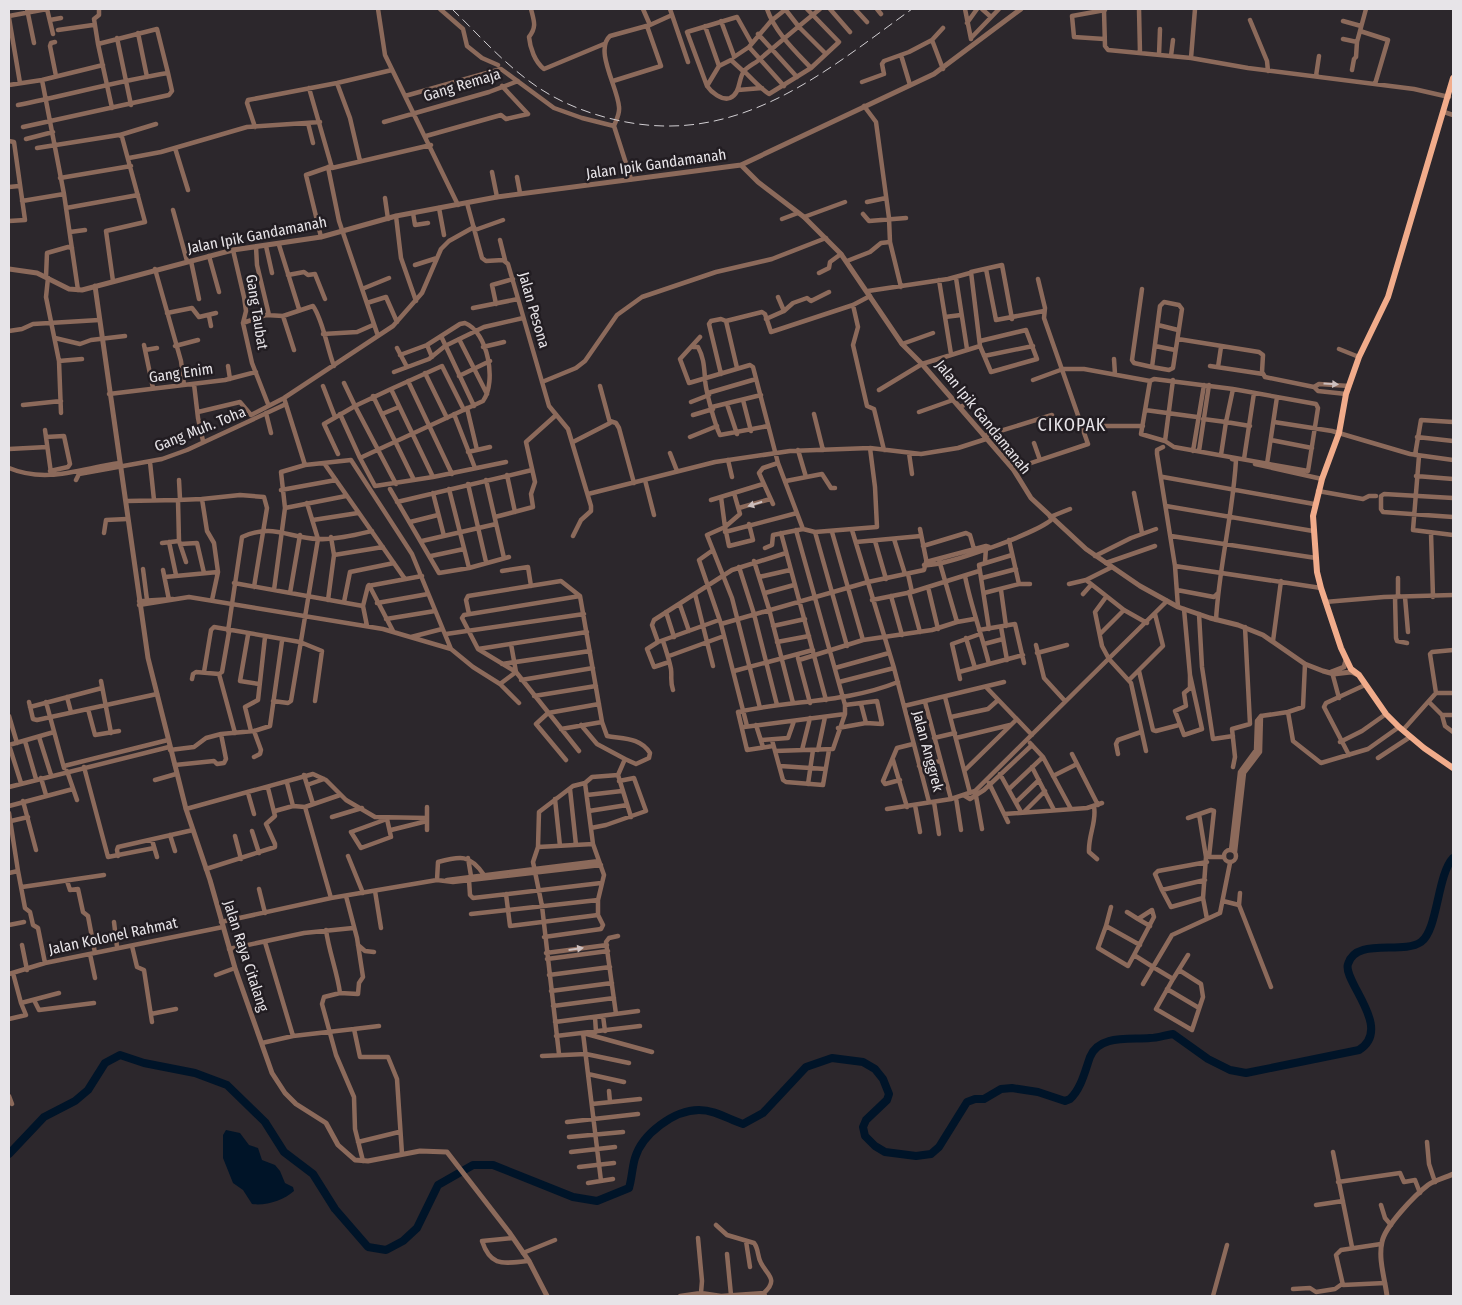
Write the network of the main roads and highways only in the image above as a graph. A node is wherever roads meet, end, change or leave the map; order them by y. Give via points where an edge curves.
1 (1453, 78) edge
2 (1453, 768) edge

1 - 2 main road via 1388,297 1359,357 1346,394 1339,433 1314,504 1313,531 1324,602 1351,669 1401,729

